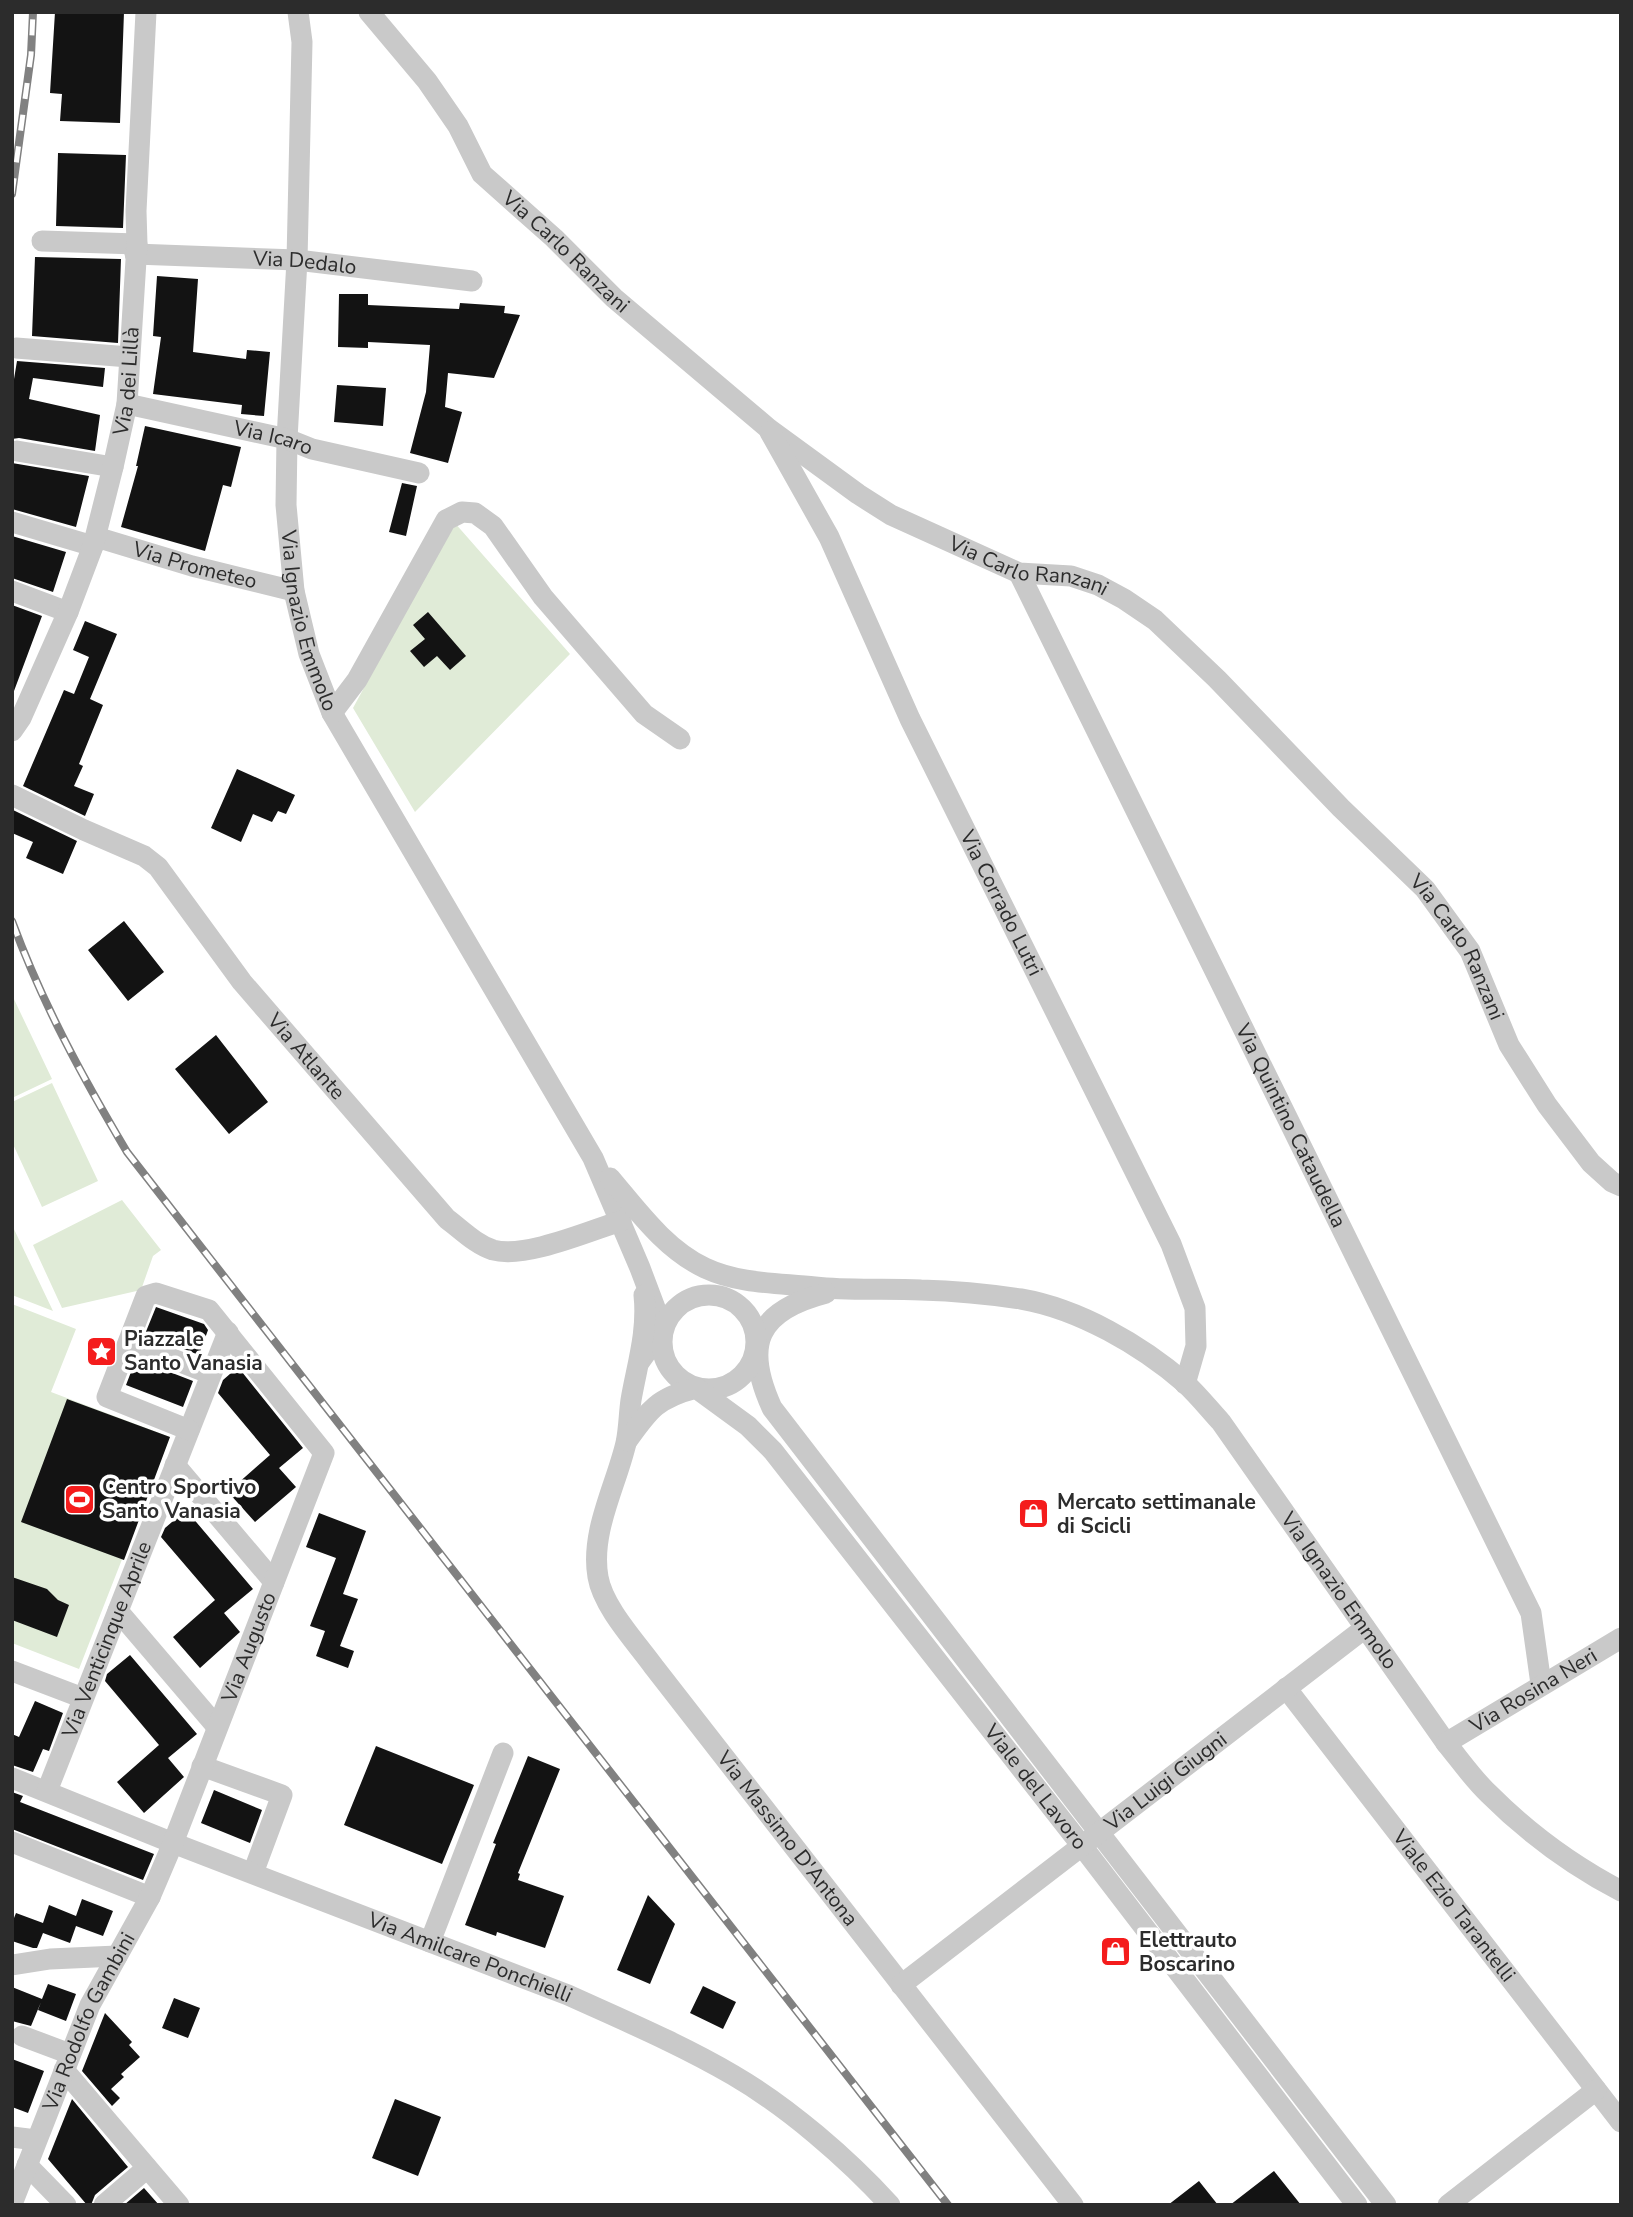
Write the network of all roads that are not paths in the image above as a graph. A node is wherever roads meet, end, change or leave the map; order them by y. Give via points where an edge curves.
1 (146, 12) edge
2 (298, 12) edge
3 (369, 12) edge
4 (42, 241) dead end
5 (136, 249) junction
6 (297, 260) junction
7 (472, 281) dead end
8 (16, 348) dead end
9 (129, 358) junction
10 (127, 404) junction
11 (769, 429) junction
12 (287, 439) junction
13 (17, 452) dead end
14 (113, 467) junction
15 (419, 472) dead end
16 (12, 522) edge
17 (95, 541) junction
18 (1019, 573) junction
19 (12, 591) edge
20 (294, 591) junction
21 (68, 612) junction
22 (332, 713) junction
23 (12, 731) edge
24 (680, 739) dead end
25 (12, 795) edge
26 (593, 1158) junction
27 (1621, 1186) edge
28 (621, 1221) junction
29 (640, 1268) junction
30 (726, 1287) junction
31 (838, 1289) junction
32 (663, 1329) junction
33 (228, 1332) junction
34 (134, 1344) junction
35 (757, 1345) junction
36 (640, 1362) junction
37 (211, 1374) junction
38 (1185, 1384) junction
39 (696, 1388) junction
40 (189, 1430) junction
41 (627, 1441) junction
42 (176, 1465) junction
43 (274, 1582) junction
44 (118, 1611) junction
45 (1365, 1628) junction
46 (1621, 1638) edge
47 (12, 1671) edge
48 (1541, 1684) junction
49 (1286, 1688) junction
50 (83, 1698) junction
51 (218, 1727) junction
52 (1446, 1743) junction
53 (503, 1753) dead end
54 (202, 1766) junction
55 (12, 1778) edge
56 (47, 1791) junction
57 (1100, 1832) junction
58 (12, 1842) edge
59 (173, 1843) junction
60 (1082, 1846) junction
61 (253, 1873) junction
62 (1621, 1891) edge
63 (150, 1897) junction
64 (430, 1942) junction
65 (117, 1956) junction
66 (12, 1965) edge
67 (901, 1985) junction
68 (22, 2036) dead end
69 (67, 2062) junction
70 (1596, 2090) junction
71 (1621, 2122) edge
72 (12, 2137) edge
73 (36, 2140) junction
74 (27, 2165) junction
75 (147, 2168) junction
76 (12, 2204) edge
77 (66, 2205) edge
78 (104, 2205) edge
79 (179, 2205) edge
80 (890, 2205) edge
81 (1073, 2205) edge
82 (1357, 2205) edge
83 (1386, 2205) edge
84 (1448, 2205) edge

1 - 5 street, Via dei Lillà
2 - 6 street, Via Ignazio Emmolo via 302,42
3 - 11 street, Via Carlo Ranzani via 427,81 482,174 614,298
4 - 5 street, Via Dedalo
5 - 6 street, Via Dedalo
5 - 9 street, Via dei Lillà
6 - 7 street, Via Dedalo
6 - 12 street, Via Ignazio Emmolo
8 - 9 street
9 - 10 street, Via dei Lillà
10 - 12 street, Via Icaro
10 - 14 street, Via dei Lillà
11 - 18 street, Via Carlo Ranzani via 891,515
11 - 38 street, Via Corrado Lutri via 829,537 910,719 1171,1244 1195,1308 1196,1346
12 - 15 street, Via Icaro via 312,449
12 - 20 street, Via Ignazio Emmolo via 286,505
13 - 14 street
14 - 17 street, Via dei Lillà
16 - 17 street, Via Prometeo
17 - 20 street, Via Prometeo
17 - 21 street, Via dei Lillà
18 - 27 street, Via Carlo Ranzani via 1071,576 1098,585 1155,620 1425,889 1470,951 1509,1045 1546,1105 1591,1163
18 - 48 street, Via Quintino Cataudella via 1531,1613
19 - 21 street
20 - 22 street, Via Ignazio Emmolo via 309,654
21 - 23 street, Via dei Lillà
22 - 24 street via 357,680 446,520 462,512 475,513 493,526 543,597 644,714
22 - 26 street, Via Ignazio Emmolo
25 - 28 street, Via Atlante via 144,856 158,867 242,982 447,1219 474,1240 510,1253
26 - 28 street
26 - 30 street via 659,1235
28 - 29 street
29 - 32 street
29 - 36 street via 645,1327
30 - 31 street
30 - 32 street via 694,1297 675,1310
30 - 35 street via 754,1326
31 - 35 street via 800,1299 780,1310
31 - 38 street, Via Ignazio Emmolo via 1023,1299 1108,1329
32 - 36 street
32 - 39 street via 667,1365 679,1379
33 - 34 street via 209,1310 156,1293 146,1296
33 - 37 street, Via Venticinque Aprile
33 - 43 street, Via Augusto via 324,1453
34 - 37 street
34 - 40 street via 107,1397
35 - 39 street via 747,1371 736,1380 724,1387
35 - 57 street via 763,1388 783,1424
36 - 41 street
37 - 40 street, Via Venticinque Aprile
38 - 45 street, Via Ignazio Emmolo via 1221,1422
39 - 41 street via 674,1393 649,1410
39 - 60 street, Viale del Lavoro via 748,1426 791,1472
40 - 42 street, Via Venticinque Aprile
41 - 67 street, Via Massimo D'Antona via 597,1555 598,1578 606,1600
42 - 43 street
42 - 44 street, Via Venticinque Aprile
43 - 51 street, Via Augusto
44 - 50 street, Via Venticinque Aprile
44 - 51 street
45 - 49 street, Via Luigi Giugni
45 - 52 street, Via Ignazio Emmolo
46 - 48 street, Via Rosina Neri
47 - 50 street
48 - 52 street, Via Rosina Neri
49 - 57 street, Via Luigi Giugni
49 - 70 street, Viale Ezio Tarantelli
50 - 56 street, Via Venticinque Aprile
51 - 54 street, Via Augusto
52 - 62 street, Via Ignazio Emmolo via 1487,1793 1538,1837
53 - 64 street
54 - 59 street, Via Augusto
54 - 61 street via 282,1795
55 - 56 street, Via Amilcare Ponchielli
56 - 59 street, Via Amilcare Ponchielli
57 - 60 street, Via Luigi Giugni
57 - 83 street
58 - 63 street
59 - 61 street, Via Amilcare Ponchielli
59 - 63 street, Via Rodolfo Gambini
60 - 67 street, Via Luigi Giugni
60 - 82 street, Viale del Lavoro
61 - 64 street, Via Amilcare Ponchielli
63 - 65 street, Via Rodolfo Gambini
64 - 80 street, Via Amilcare Ponchielli via 568,1996 735,2076 817,2136
65 - 66 street
65 - 69 street, Via Rodolfo Gambini via 90,2005
67 - 81 street, Via Massimo D'Antona
68 - 69 street
69 - 73 street, Via Rodolfo Gambini
69 - 75 street
70 - 71 street, Viale Ezio Tarantelli
70 - 84 street
72 - 73 street
73 - 74 street, Via Rodolfo Gambini
74 - 76 street, Via Rodolfo Gambini
74 - 77 street
75 - 78 street
75 - 79 street

